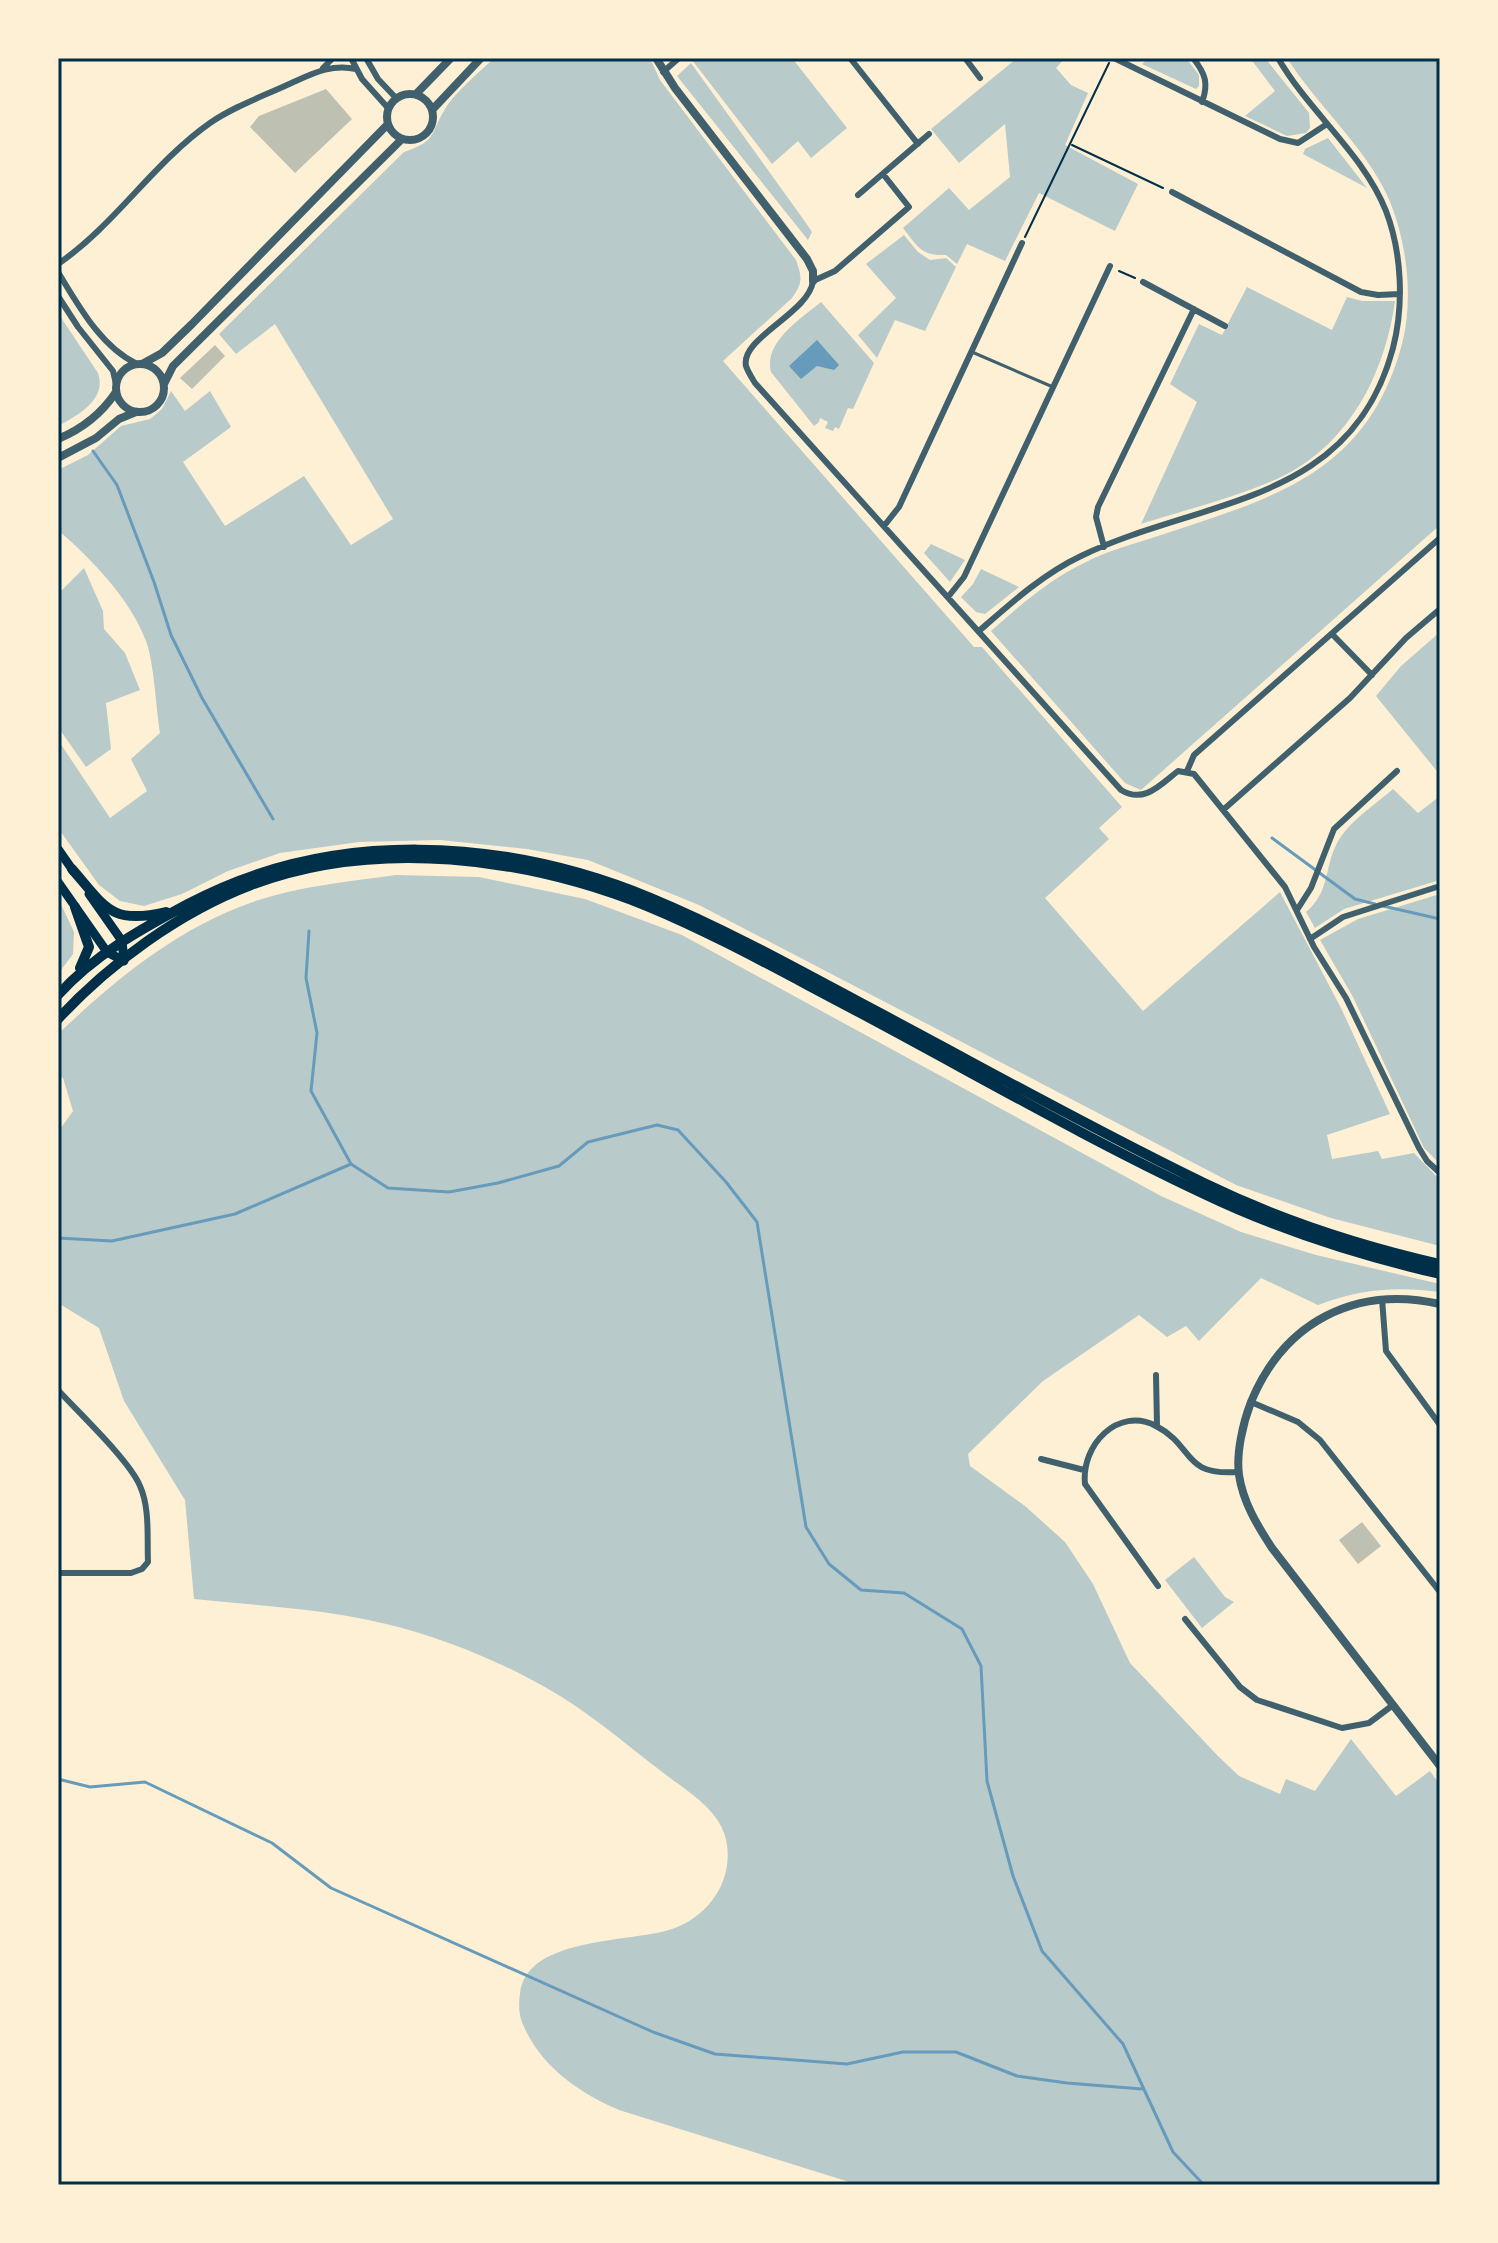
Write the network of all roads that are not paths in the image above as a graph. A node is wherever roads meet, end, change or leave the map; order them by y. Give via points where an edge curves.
1 (333, 58) edge
2 (351, 58) edge
3 (366, 58) edge
4 (451, 58) edge
5 (481, 58) edge
6 (656, 58) edge
7 (679, 58) edge
8 (850, 58) edge
9 (965, 58) edge
10 (1113, 58) edge
11 (1193, 58) edge
12 (1278, 58) edge
13 (356, 69) junction
14 (320, 71) junction
15 (663, 72) junction
16 (980, 78) dead end
17 (416, 94) junction
18 (396, 98) junction
19 (1202, 102) junction
20 (388, 108) junction
21 (432, 110) junction
22 (388, 124) junction
23 (1327, 124) junction
24 (929, 134) dead end
25 (402, 139) junction
26 (918, 144) junction
27 (883, 174) junction
28 (1172, 192) road end
29 (858, 195) dead end
30 (1022, 243) road end
31 (58, 264) edge
32 (1110, 266) road end
33 (58, 272) edge
34 (813, 281) junction
35 (1143, 282) road end
36 (1400, 294) junction
37 (58, 296) edge
38 (1194, 309) junction
39 (1225, 326) dead end
40 (972, 352) junction
41 (140, 364) junction
42 (164, 384) junction
43 (1053, 387) junction
44 (116, 388) junction
45 (136, 412) junction
46 (58, 439) edge
47 (58, 458) edge
48 (884, 526) junction
49 (1440, 538) edge
50 (1104, 547) junction
51 (948, 597) junction
52 (1440, 609) edge
53 (979, 631) junction
54 (1332, 634) junction
55 (1372, 675) junction
56 (1187, 771) junction
57 (1397, 771) dead end
58 (1223, 810) junction
59 (58, 849) edge
60 (72, 869) junction
61 (58, 882) edge
62 (1440, 886) edge
63 (75, 907) junction
64 (178, 909) junction
65 (1297, 910) junction
66 (1310, 939) junction
67 (122, 941) junction
68 (107, 952) junction
69 (124, 961) junction
70 (72, 980) junction
71 (58, 995) edge
72 (58, 1019) edge
73 (1440, 1173) edge
74 (1440, 1264) edge
75 (1440, 1274) edge
76 (1382, 1299) junction
77 (1440, 1304) edge
78 (1156, 1375) dead end
79 (58, 1390) edge
80 (1251, 1402) junction
81 (1440, 1425) edge
82 (1157, 1426) junction
83 (1041, 1459) dead end
84 (1084, 1470) junction
85 (1238, 1472) junction
86 (58, 1573) edge
87 (1158, 1586) dead end
88 (1440, 1592) edge
89 (1185, 1619) dead end
90 (1393, 1705) junction
91 (1440, 1766) edge

1 - 14 street
2 - 13 street
3 - 18 street
4 - 17 street
5 - 21 street
6 - 15 street
7 - 15 street
8 - 26 street
9 - 16 street
10 - 19 street
11 - 19 street via 1206,79
12 - 23 street
13 - 14 street
13 - 20 street
14 - 31 street via 207,125
15 - 34 street via 807,259
17 - 18 street
17 - 21 street
18 - 20 street
19 - 23 street via 1291,142 1306,140
20 - 22 street
21 - 25 street via 433,123 426,134
22 - 25 street
22 - 41 street via 192,324 162,353
23 - 36 street via 1367,176 1387,214
24 - 26 street
25 - 42 street via 173,366
26 - 27 street
27 - 29 street
27 - 34 street via 909,207 835,271
28 - 36 street via 1361,292
30 - 40 street
32 - 43 street
33 - 41 street via 88,319 114,348
34 - 48 street via 802,303 749,352 746,365 755,383
35 - 38 street
36 - 50 street via 1396,335 1381,382 1329,453 1264,492
37 - 44 street via 113,371
38 - 39 street
38 - 50 street via 1098,507
40 - 43 lane
40 - 48 street via 899,507
41 - 42 street via 156,370
41 - 44 street via 124,371
42 - 45 street via 158,406
43 - 51 street via 964,577
44 - 45 street via 123,406
44 - 46 street via 107,406
45 - 47 street
48 - 51 street
49 - 54 street
50 - 53 street via 1042,580
51 - 53 street
52 - 55 street
53 - 56 street via 1121,790 1138,797 1149,794 1178,771
54 - 55 street
54 - 56 street via 1194,755
55 - 58 street
56 - 58 street
57 - 65 street via 1334,829 1306,900
58 - 65 street via 1274,872
59 - 60 main road
60 - 64 main road via 102,903 123,917
60 - 67 main road
61 - 63 main road
62 - 66 street via 1343,917
63 - 68 main road
63 - 70 main road via 89,947
64 - 67 main road
64 - 74 main road via 269,869 361,850 467,852 581,875 648,897 741,939 1229,1195 1321,1232
65 - 66 street
66 - 73 street via 1346,998 1419,1148
67 - 68 main road
67 - 69 main road
68 - 69 main road
68 - 70 main road
69 - 72 main road
69 - 75 main road via 212,904 299,872 362,860 433,859 535,872 645,906 737,948 1248,1214 1318,1242
70 - 71 main road
76 - 77 street
76 - 80 street via 1347,1307 1304,1329 1265,1371
76 - 81 street via 1386,1351
78 - 82 street
79 - 86 street via 140,1485 148,1562 131,1573
80 - 85 street
80 - 88 street via 1298,1422 1320,1440
82 - 84 street via 1131,1422 1104,1433 1094,1442
82 - 85 street via 1204,1469
83 - 84 street
84 - 87 street via 1092,1497
85 - 90 street via 1260,1530
89 - 90 street via 1240,1687 1257,1700 1342,1728 1369,1723
90 - 91 street

